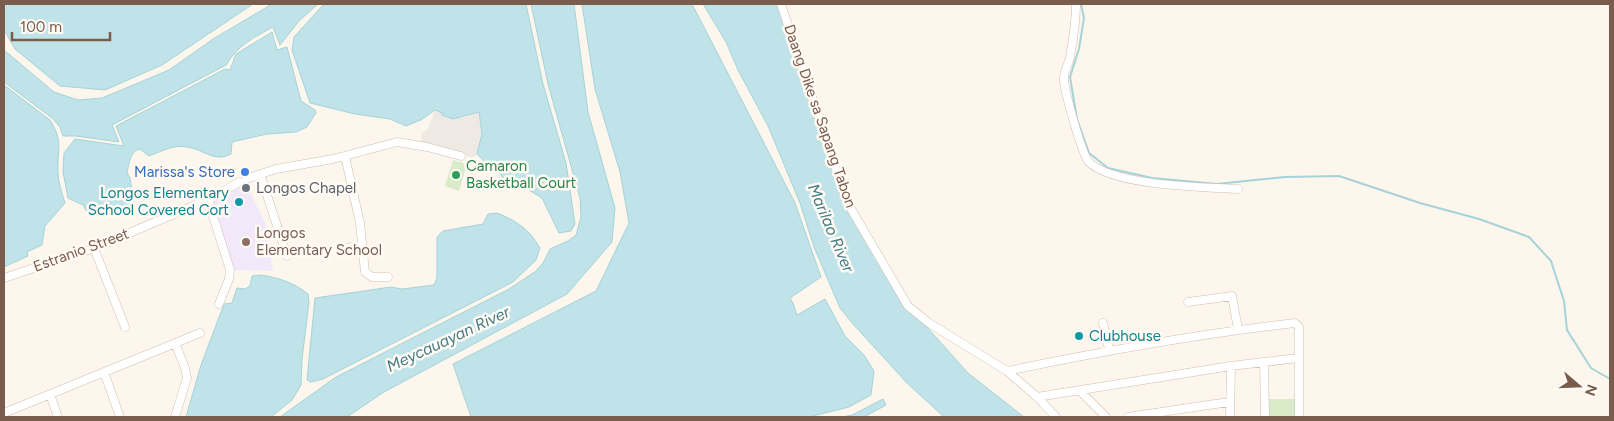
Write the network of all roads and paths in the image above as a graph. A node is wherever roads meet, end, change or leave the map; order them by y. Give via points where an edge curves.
1 (781, 4) edge
2 (1076, 4) edge
3 (345, 156) junction
4 (461, 156) dead end
5 (260, 174) junction
6 (1238, 189) dead end
7 (208, 200) junction
8 (362, 246) junction
9 (94, 248) junction
10 (344, 248) dead end
11 (287, 256) dead end
12 (388, 277) dead end
13 (4, 278) edge
14 (1188, 302) dead end
15 (219, 304) dead end
16 (1103, 323) dead end
17 (125, 327) dead end
18 (1238, 330) junction
19 (200, 333) dead end
20 (175, 343) junction
21 (1109, 349) junction
22 (1298, 358) junction
23 (1264, 362) junction
24 (1231, 366) junction
25 (1007, 371) junction
26 (104, 372) junction
27 (1080, 392) junction
28 (50, 394) junction
29 (1037, 397) junction
30 (1229, 402) junction
31 (4, 413) edge
32 (58, 417) edge
33 (120, 417) edge
34 (175, 417) edge
35 (1056, 417) edge
36 (1106, 417) edge
37 (1128, 417) edge
38 (1230, 417) edge
39 (1264, 417) edge
40 (1299, 417) edge

1 - 25 street, Daang Dike sa Sapang Tabon via 848,202 908,306
2 - 6 street via 1070,58 1064,77 1075,128 1088,162 1106,172 1140,181
3 - 4 street, Estranio Street via 398,142
3 - 5 street, Estranio Street
3 - 8 street
5 - 7 street, Estranio Street
5 - 11 street
7 - 9 street, Estranio Street
7 - 15 street via 230,270
8 - 10 street
8 - 12 street via 366,275
9 - 13 street, Estranio Street
9 - 17 street
14 - 18 street via 1232,296
16 - 21 street
18 - 21 street
18 - 22 street via 1295,323 1299,328
19 - 20 street
20 - 26 street
20 - 34 street via 187,378
21 - 25 street
22 - 23 street
22 - 40 street
23 - 24 street
23 - 39 street
24 - 27 street
24 - 30 street
25 - 29 street, Daang Dike sa Sapang Tabon
26 - 28 street
26 - 33 street
27 - 29 street
27 - 36 street
28 - 31 street
28 - 32 street
29 - 35 street, Daang Dike sa Sapang Tabon
30 - 37 street
30 - 38 street

